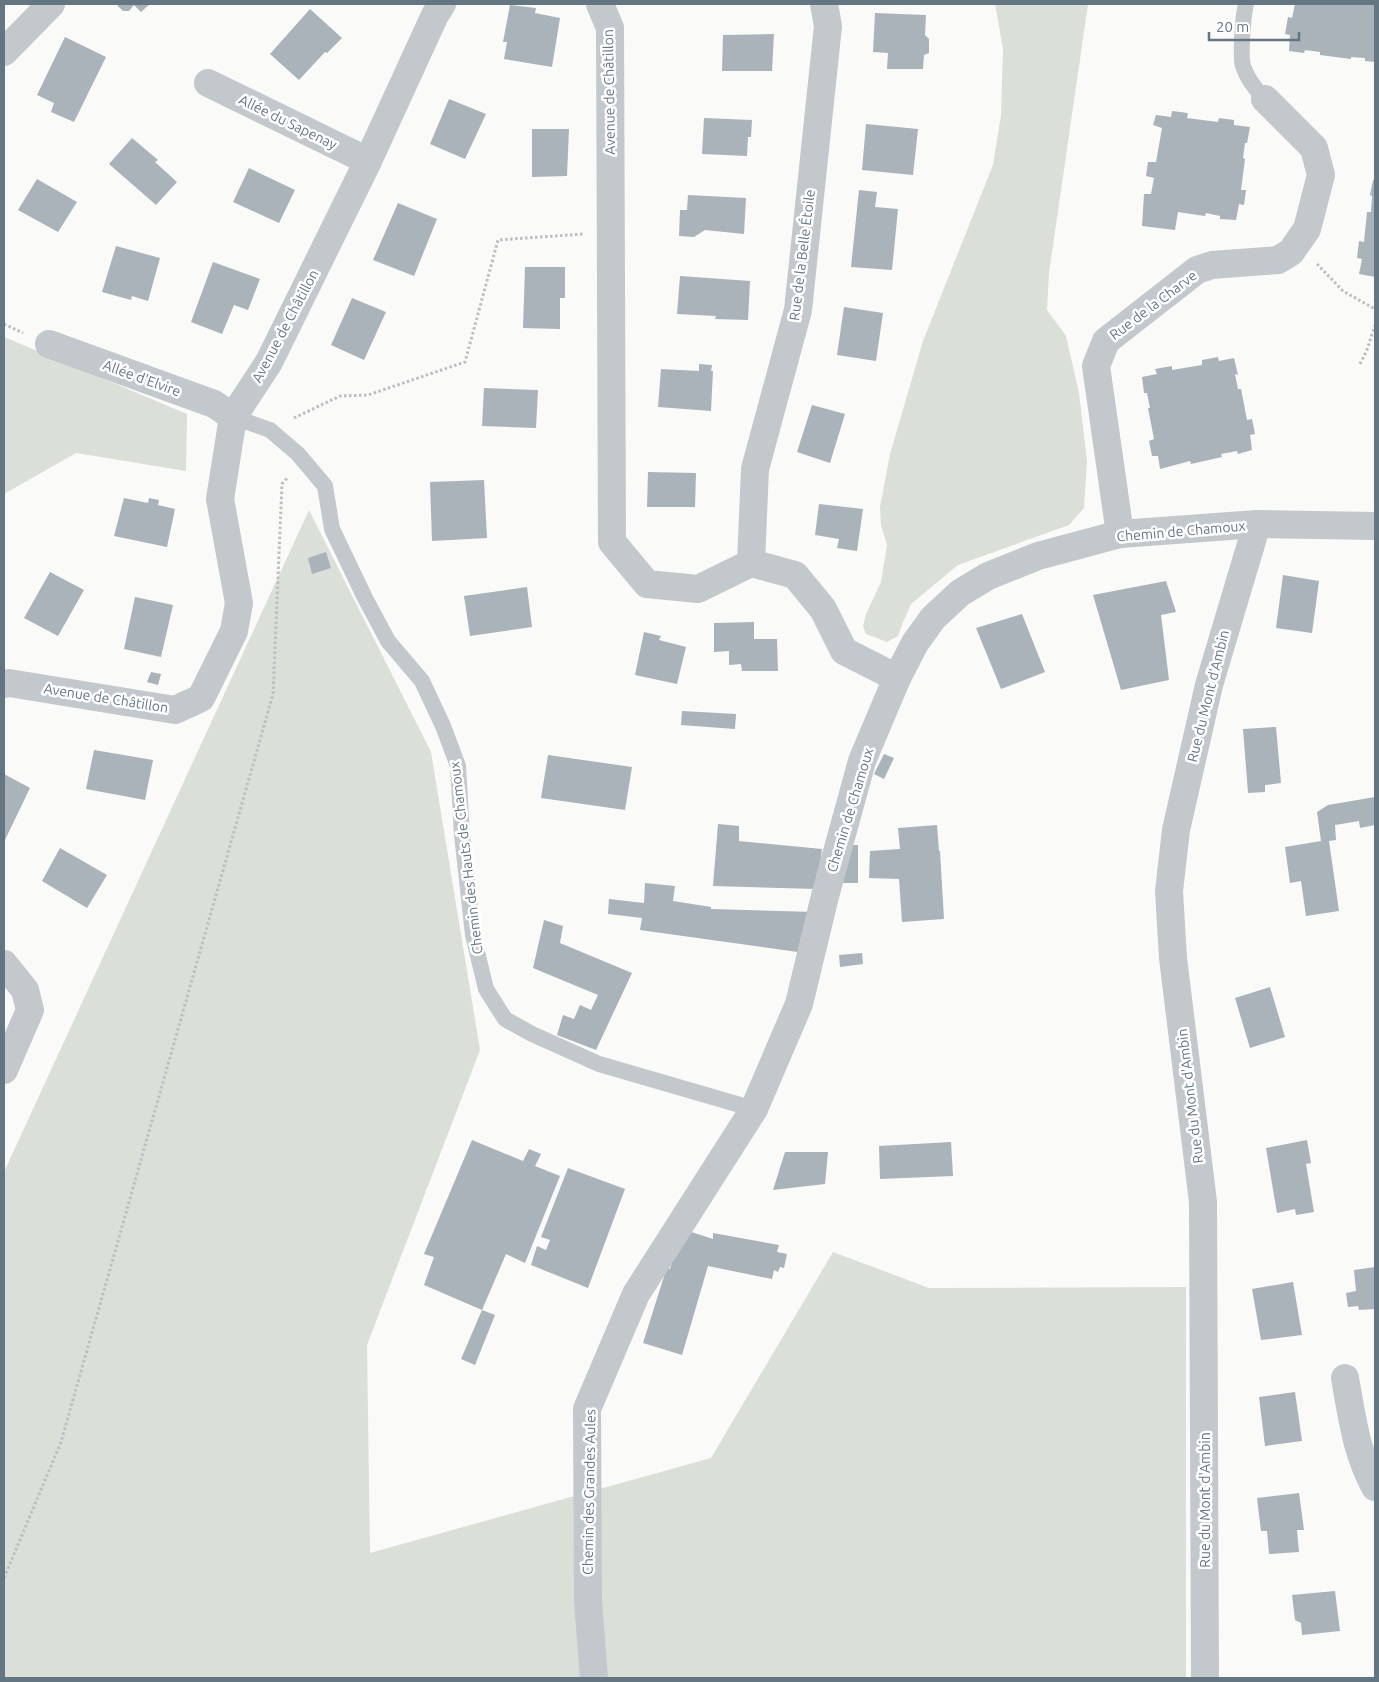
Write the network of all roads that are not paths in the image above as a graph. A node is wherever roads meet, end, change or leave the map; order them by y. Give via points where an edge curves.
1 (51, 4) edge
2 (442, 4) edge
3 (600, 4) edge
4 (824, 4) edge
5 (1246, 4) edge
6 (4, 52) edge
7 (208, 83) dead end
8 (1265, 99) joint
9 (368, 161) junction
10 (49, 344) dead end
11 (233, 417) junction
12 (1257, 524) junction
13 (1375, 526) edge
14 (1120, 534) junction
15 (752, 563) junction
16 (896, 678) junction
17 (4, 684) edge
18 (4, 964) edge
19 (4, 1070) edge
20 (754, 1109) junction
21 (1345, 1378) dead end
22 (1375, 1487) edge
23 (594, 1678) edge
24 (1206, 1678) edge

1 - 6 street
2 - 9 street, Avenue de Châtillon
3 - 15 street, Avenue de Châtillon via 610,28 612,542 647,584 698,589
4 - 15 street, Rue de la Belle Étoile via 828,26 798,310 755,469
5 - 8 lane, Rue de la Charve via 1243,66
7 - 9 street, Allée du Sapenay
8 - 14 street, Rue de la Charve via 1314,148 1321,175 1307,229 1291,252 1278,260 1212,265 1197,270 1106,341 1096,366
9 - 11 street, Avenue de Châtillon via 269,362
10 - 11 street, Allée d'Elvire via 214,404
11 - 17 street, Avenue de Châtillon via 220,499 239,603 234,631 201,698 175,710
11 - 20 lane, Chemin des Hauts de Chamoux via 270,430 298,454 325,486 332,529 365,598 388,641 422,681 443,726 458,766 473,935 486,989 505,1019 600,1064
12 - 13 street, Chemin de Chamoux
12 - 14 street, Chemin de Chamoux
12 - 24 street, Rue du Mont d'Ambin via 1208,685 1176,830 1169,891 1173,958 1203,1202
14 - 16 street, Chemin de Chamoux via 1038,556 988,576 960,593 933,618
15 - 16 street via 795,575 824,608 844,651
16 - 20 street, Chemin de Chamoux via 862,761 799,1004
18 - 19 street via 25,990 30,1010
20 - 23 street, Chemin des Grandes Aules via 636,1294 587,1409 588,1601
21 - 22 street via 1356,1438

